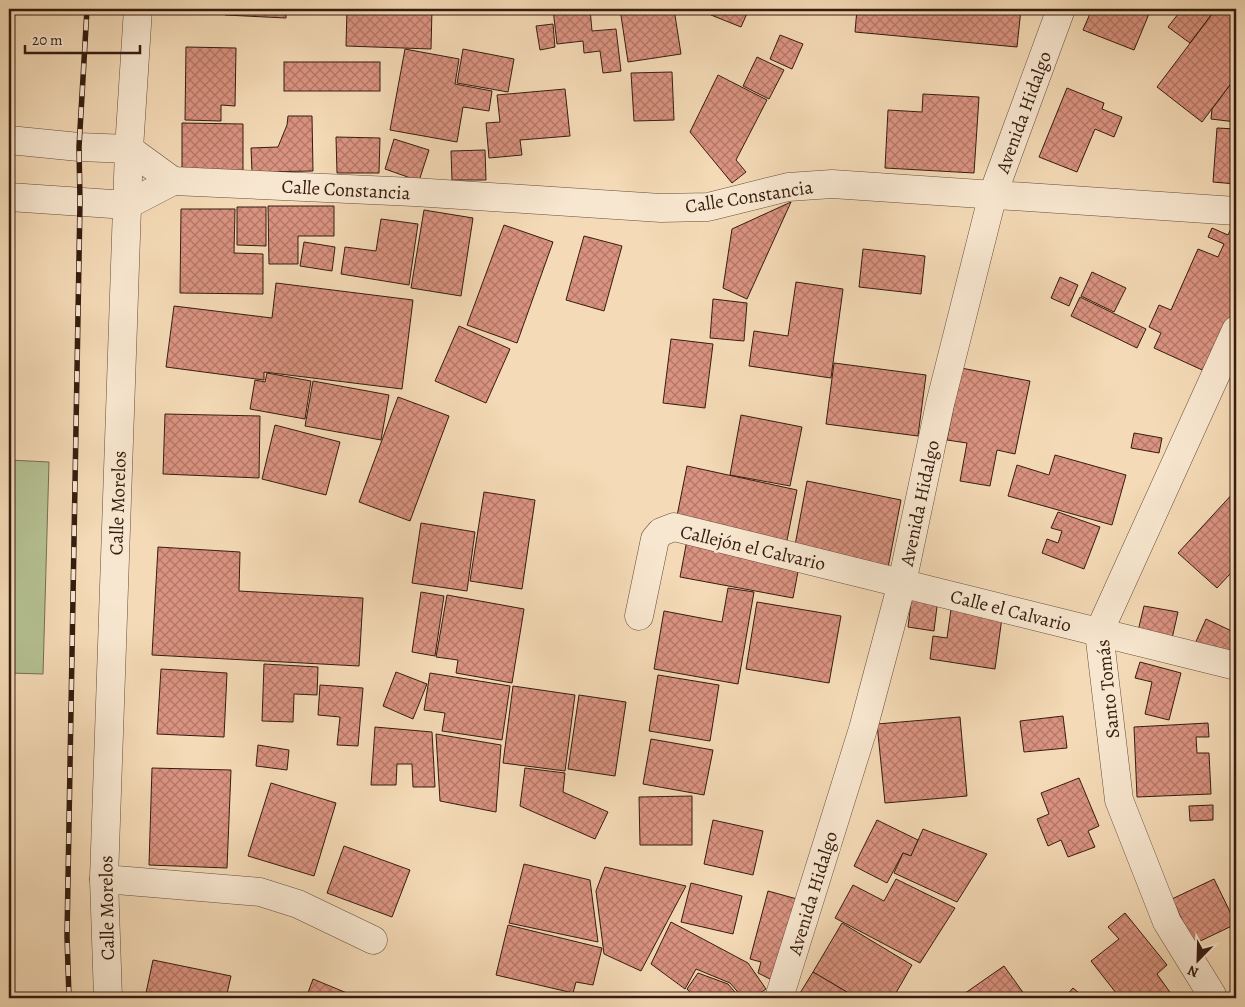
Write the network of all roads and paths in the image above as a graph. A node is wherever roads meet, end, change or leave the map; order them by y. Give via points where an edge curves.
1 (138, 9) edge
2 (1060, 9) edge
3 (9, 140) edge
4 (129, 149) junction
5 (172, 181) junction
6 (993, 194) junction
7 (9, 196) edge
8 (127, 205) junction
9 (1236, 212) edge
10 (1236, 330) edge
11 (902, 583) junction
12 (639, 616) dead end
13 (1099, 632) junction
14 (1236, 666) edge
15 (104, 880) junction
16 (373, 940) dead end
17 (1212, 995) dead end
18 (108, 998) edge
19 (779, 998) edge

1 - 4 street, Calle Morelos
2 - 6 street, Avenida Hidalgo
3 - 4 street
4 - 5 street
4 - 8 street, Calle Morelos
5 - 6 street, Calle Constancia via 660,208 708,207 788,187 832,184
5 - 8 street
6 - 9 street, Calle Constancia
6 - 11 street, Avenida Hidalgo via 940,404
7 - 8 street
8 - 15 street, Calle Morelos
10 - 13 street, Santo Tomás
11 - 12 street, Callejón el Calvario via 674,527 661,532 655,540
11 - 13 street, Calle el Calvario
11 - 19 street, Avenida Hidalgo via 863,729
13 - 14 street, Calle el Calvario
13 - 17 street, Santo Tomás via 1119,800 1168,922
15 - 16 street via 260,892 298,904
15 - 18 street, Calle Morelos

